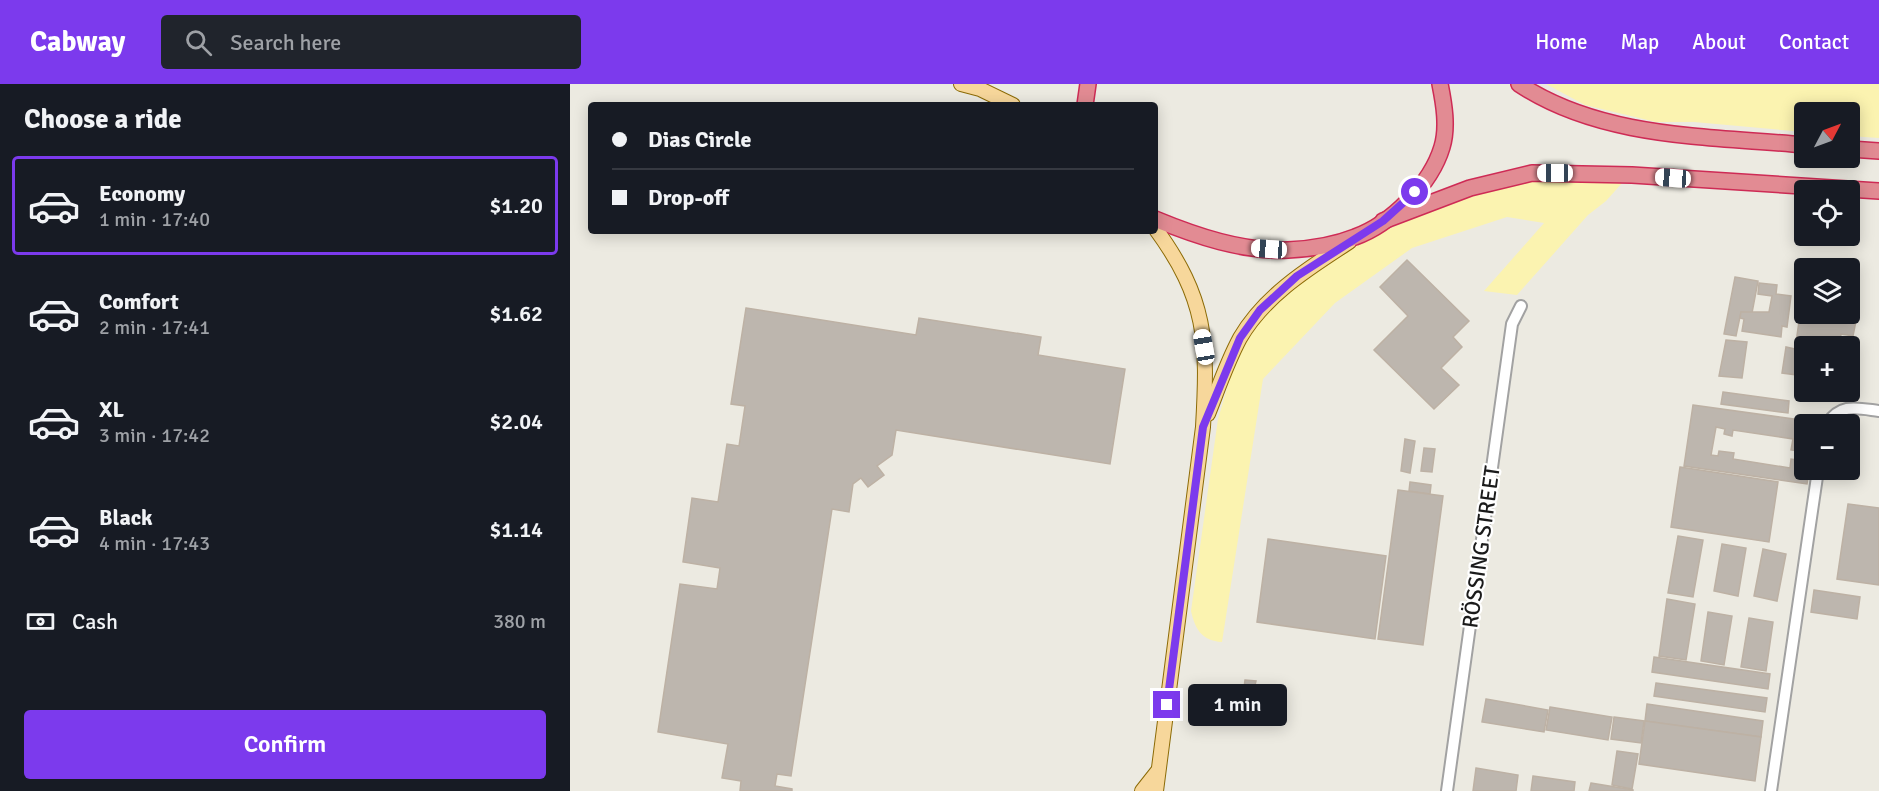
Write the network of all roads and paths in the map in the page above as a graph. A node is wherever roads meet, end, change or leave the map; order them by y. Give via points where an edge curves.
1 (961, 84) edge
2 (1088, 84) edge
3 (1440, 84) edge
4 (1519, 84) edge
5 (1007, 102) edge
6 (1086, 102) edge
7 (1794, 144) edge
8 (1860, 150) edge
9 (1879, 151) edge
10 (1879, 190) edge
11 (1158, 220) edge
12 (1383, 221) junction
13 (1158, 232) edge
14 (1356, 237) junction
15 (1521, 306) dead end
16 (1879, 411) edge
17 (1833, 414) edge
18 (1203, 427) junction
19 (1817, 480) edge
20 (1157, 771) junction
21 (1142, 791) edge
22 (1156, 791) edge
23 (1447, 791) edge
24 (1771, 791) edge

1 - 5 main road
2 - 6 highway
3 - 12 highway via 1445,109 1442,147 1424,182
4 - 7 highway via 1540,98 1593,119 1634,128
8 - 9 highway
10 - 12 highway via 1532,173 1470,188
11 - 14 highway via 1191,234 1252,248 1287,250
12 - 14 highway
13 - 18 main road via 1178,260 1199,313 1206,377
14 - 18 main road via 1297,276 1260,310 1240,338
15 - 23 street, RÖSSING STREET via 1512,324
16 - 17 street via 1848,406
18 - 20 main road
19 - 24 street
20 - 21 main road
20 - 22 main road

